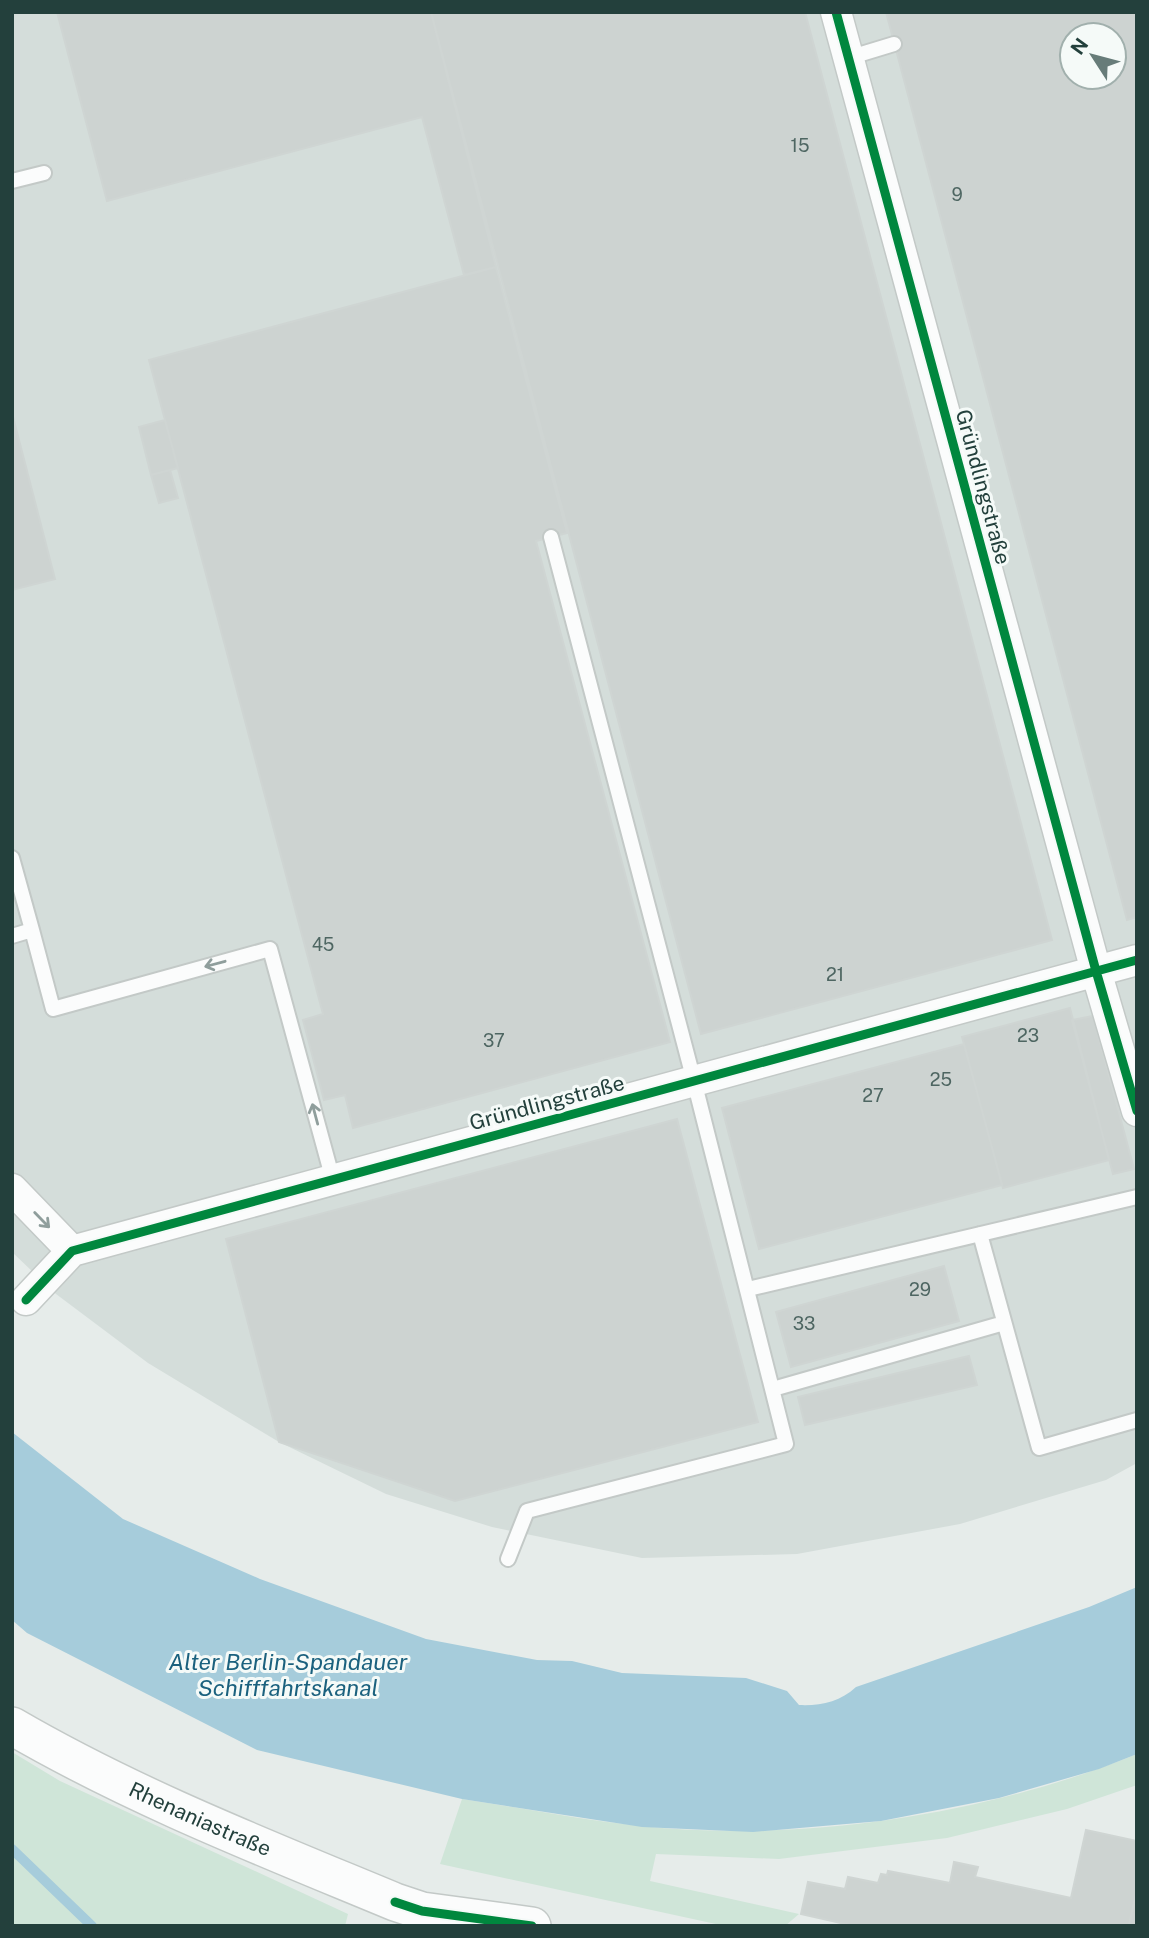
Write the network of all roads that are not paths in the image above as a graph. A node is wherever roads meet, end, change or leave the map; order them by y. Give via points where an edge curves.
1 (836, 12) edge
2 (894, 44) dead end
3 (848, 58) junction
4 (44, 173) dead end
5 (12, 181) edge
6 (551, 537) dead end
7 (12, 858) edge
8 (32, 930) junction
9 (12, 936) edge
10 (1137, 960) edge
11 (1096, 971) junction
12 (694, 1081) junction
13 (1137, 1111) edge
14 (332, 1180) junction
15 (12, 1189) edge
16 (1137, 1197) edge
17 (980, 1234) junction
18 (72, 1251) junction
19 (748, 1289) junction
20 (26, 1300) dead end
21 (1004, 1322) junction
22 (773, 1389) junction
23 (1137, 1420) edge
24 (508, 1559) dead end
25 (12, 1726) edge
26 (411, 1916) edge
27 (532, 1926) edge

1 - 3 street, Gründlingstraße
2 - 3 lane
3 - 11 street, Gründlingstraße
4 - 5 lane
6 - 12 lane
7 - 8 lane
8 - 9 lane
14 -> 8 lane via 270,949 53,1009
10 - 11 street
11 - 12 street, Gründlingstraße
11 - 13 street, Gründlingstraße
12 - 14 street, Gründlingstraße
12 - 19 lane
14 - 18 street, Gründlingstraße
15 -> 18 street
16 - 17 lane
17 - 19 lane
17 - 21 lane
18 - 20 street
19 - 22 lane
21 - 22 lane
21 - 23 lane via 1039,1448
22 - 24 lane via 786,1444 527,1511
25 - 26 street, Rhenaniastraße via 178,1812
26 - 27 street, Rhenaniastraße

